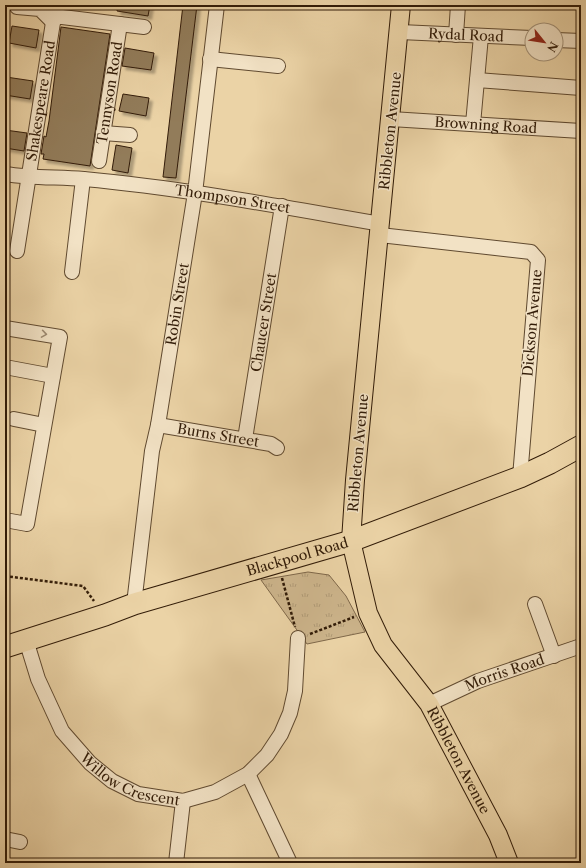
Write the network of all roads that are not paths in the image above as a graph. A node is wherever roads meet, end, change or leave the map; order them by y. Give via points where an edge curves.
1 (217, 5) edge
2 (401, 5) edge
3 (458, 5) edge
4 (17, 7) dead end
5 (53, 22) junction
6 (120, 24) junction
7 (144, 27) dead end
8 (400, 32) junction
9 (456, 35) junction
10 (481, 36) junction
11 (524, 38) edge
12 (564, 40) edge
13 (581, 41) edge
14 (210, 59) junction
15 (278, 66) dead end
16 (477, 80) junction
17 (581, 88) edge
18 (391, 119) junction
19 (473, 124) junction
20 (581, 131) edge
21 (104, 133) junction
22 (130, 135) dead end
23 (99, 161) dead end
24 (5, 174) edge
25 (29, 177) junction
26 (83, 179) junction
27 (195, 194) junction
28 (282, 206) junction
29 (381, 229) junction
30 (17, 251) dead end
31 (72, 272) dead end
32 (5, 328) edge
33 (5, 367) edge
34 (53, 376) junction
35 (14, 419) dead end
36 (44, 425) junction
37 (158, 425) junction
38 (245, 440) junction
39 (581, 446) edge
40 (277, 448) dead end
41 (520, 477) junction
42 (5, 520) edge
43 (351, 541) junction
44 (134, 604) junction
45 (535, 604) dead end
46 (298, 638) road end
47 (26, 640) junction
48 (581, 646) edge
49 (5, 647) edge
50 (554, 656) junction
51 (429, 704) junction
52 (248, 774) junction
53 (183, 801) junction
54 (5, 839) edge
55 (20, 842) dead end
56 (176, 863) edge
57 (290, 863) edge
58 (509, 863) edge

1 - 14 street, Robin Street
2 - 8 main road, Ribbleton Avenue
3 - 9 street
4 - 5 street via 40,9
5 - 6 street, Shakespeare Road via 54,16
5 - 25 street, Shakespeare Road
6 - 7 street
6 - 21 street, Tennyson Road
8 - 9 street, Rydal Road
8 - 18 main road, Ribbleton Avenue
9 - 10 street, Rydal Road
10 - 11 street, Rydal Road
10 - 16 street
12 - 13 street
14 - 15 street
14 - 27 street, Robin Street
16 - 17 street
16 - 19 street
18 - 19 street, Browning Road
18 - 29 main road, Ribbleton Avenue
19 - 20 street, Browning Road
21 - 22 street
21 - 23 street, Tennyson Road
24 - 25 street, Thompson Street
25 - 26 street, Thompson Street
25 - 30 street, Shakespeare Road
26 - 27 street, Thompson Street
26 - 31 street
27 - 28 street, Thompson Street
27 - 37 street, Robin Street
28 - 29 street, Thompson Street
28 - 38 street, Chaucer Street
29 - 41 street, Dickson Avenue via 531,252 538,260
29 - 43 main road, Ribbleton Avenue
32 -> 34 street via 60,337
33 - 34 street
34 - 36 street
35 - 36 street
36 - 42 street via 27,524
37 - 38 street, Burns Street
37 - 44 street, Robin Street
38 - 40 street, Burns Street via 271,444
39 - 41 highway, Blackpool Road
41 - 43 highway, Blackpool Road
43 - 44 highway, Blackpool Road
43 - 51 main road, Ribbleton Avenue via 368,613 384,646
44 - 47 highway, Blackpool Road
45 - 50 street
46 - 52 street, Willow Crescent via 296,691 290,714 267,755
47 - 49 highway, Blackpool Road
47 - 53 street, Willow Crescent via 38,679 62,731 90,763 112,781 138,794
48 - 50 street, Morris Road
50 - 51 street, Morris Road via 478,681
51 - 58 main road, Ribbleton Avenue via 498,835
52 - 53 street, Willow Crescent via 215,792
52 - 57 street
53 - 56 street
54 - 55 street

